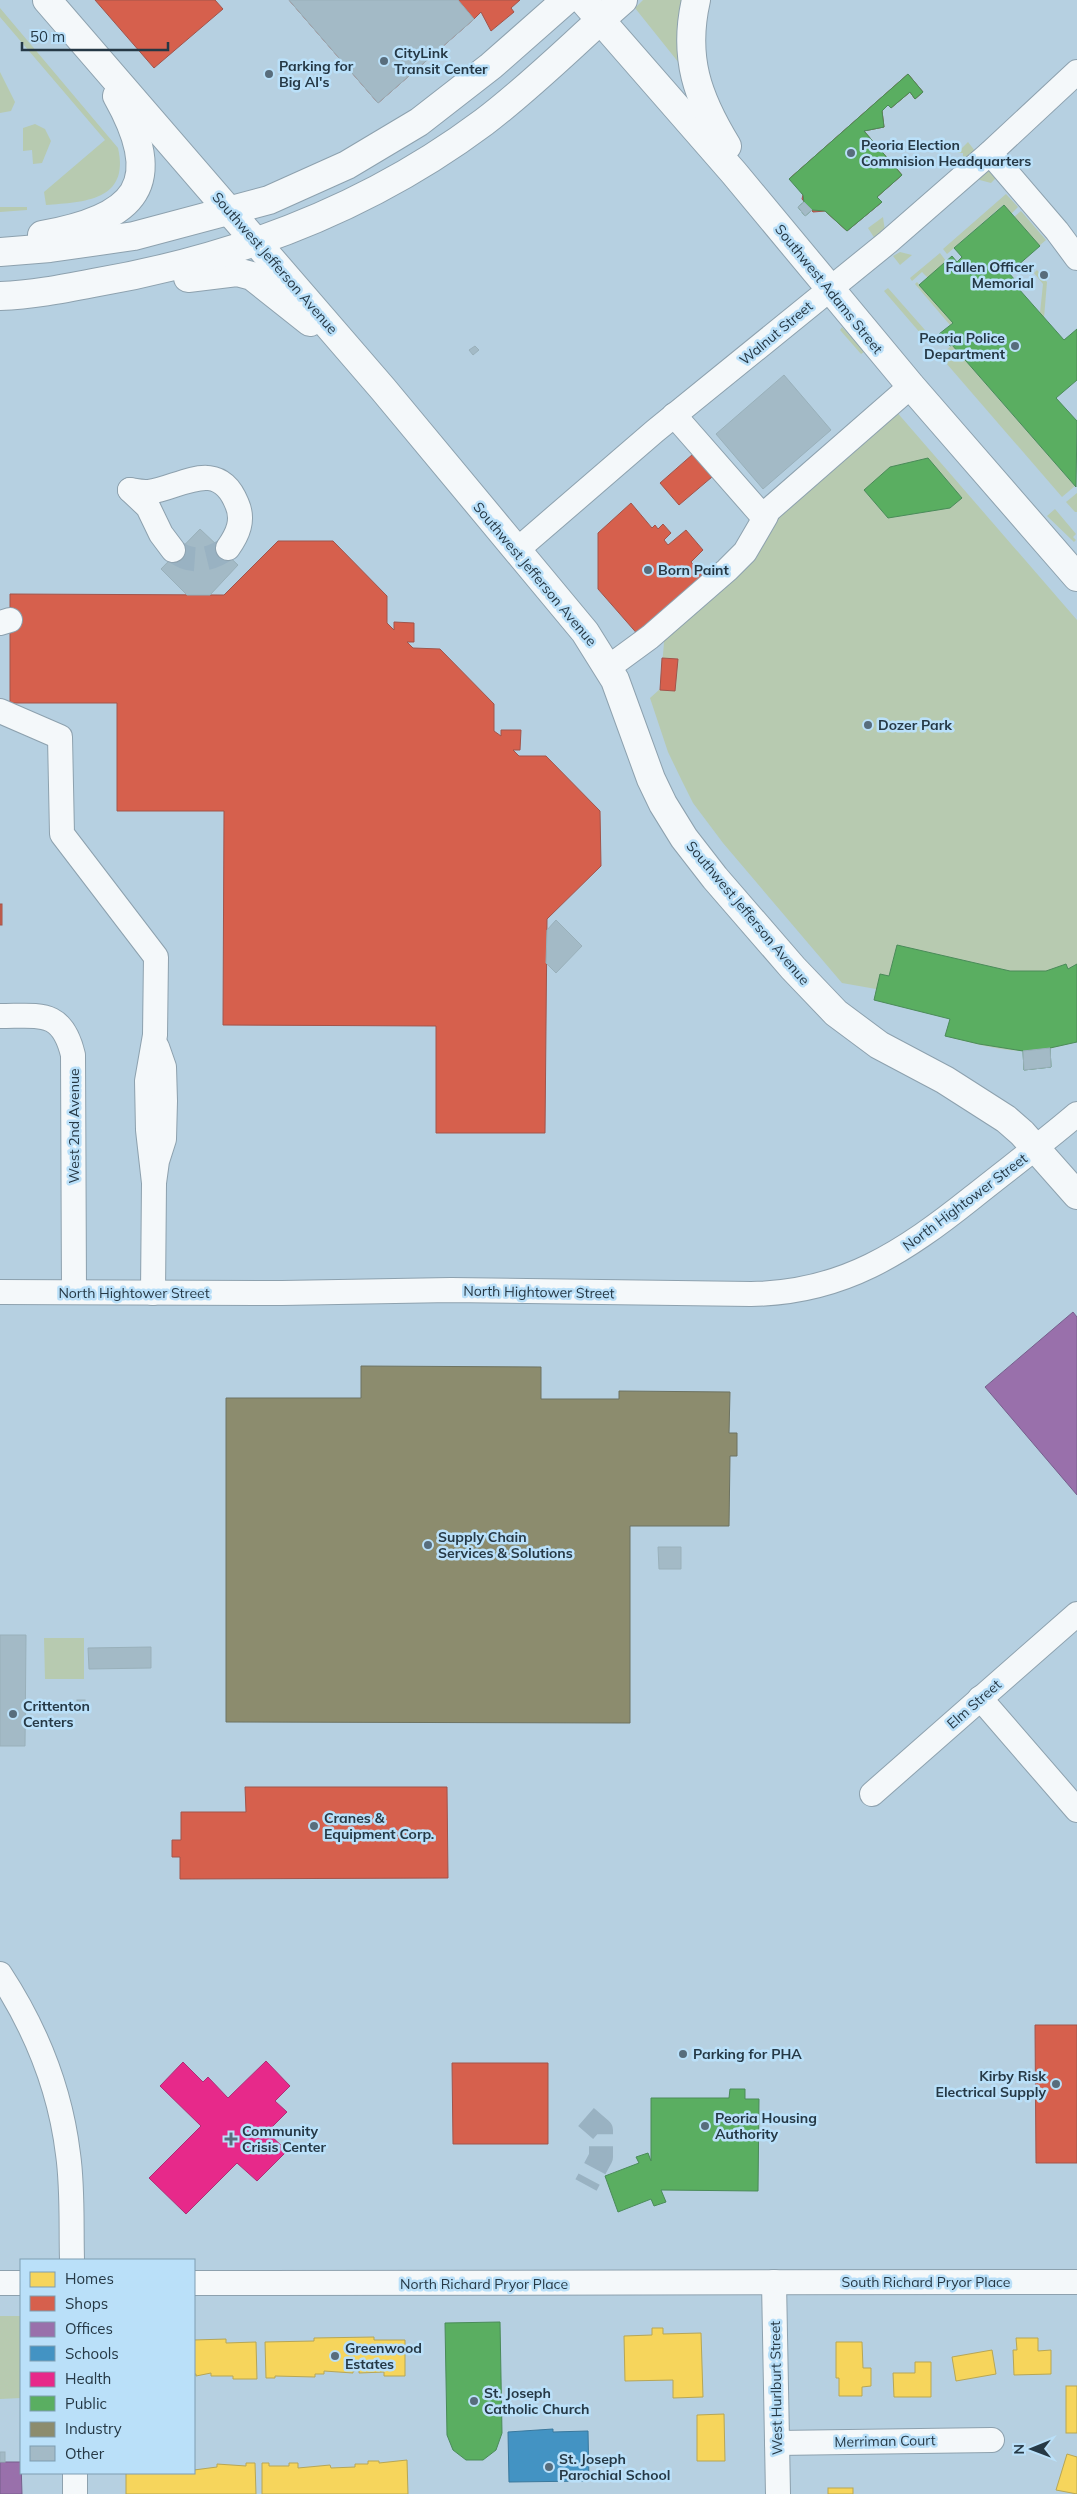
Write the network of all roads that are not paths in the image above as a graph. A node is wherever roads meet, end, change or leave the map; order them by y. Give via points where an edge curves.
1 (47, 0) edge
2 (566, 0) edge
3 (623, 0) edge
4 (696, 0) edge
5 (591, 10) edge
6 (72, 28) junction
7 (1077, 72) edge
8 (990, 153) junction
9 (231, 211) junction
10 (0, 241) edge
11 (258, 242) junction
12 (0, 252) edge
13 (1077, 258) edge
14 (824, 283) junction
15 (0, 298) edge
16 (911, 386) junction
17 (401, 412) junction
18 (674, 415) junction
19 (764, 512) junction
20 (228, 548) tunnel mouth
21 (173, 550) tunnel mouth
22 (517, 550) junction
23 (1077, 576) edge
24 (608, 667) junction
25 (0, 711) edge
26 (0, 1016) edge
27 (1077, 1114) edge
28 (1036, 1148) junction
29 (1077, 1195) edge
30 (0, 1292) edge
31 (74, 1292) junction
32 (153, 1293) junction
33 (1077, 1614) edge
34 (980, 1698) junction
35 (872, 1794) dead end
36 (1077, 1810) edge
37 (0, 1974) edge
38 (72, 2259) edge
39 (774, 2282) junction
40 (1077, 2282) edge
41 (0, 2283) edge
42 (20, 2283) edge
43 (195, 2283) edge
44 (992, 2440) dead end
45 (777, 2442) junction
46 (75, 2474) edge
47 (75, 2494) edge
48 (778, 2494) edge

1 - 6 main road, Southwest Jefferson Avenue
2 - 9 main road via 491,66 419,122 346,165 268,200
3 - 5 main road
4 - 14 main road via 691,54 704,105 741,167
5 - 11 main road via 541,76 484,122 420,165 315,220
5 - 14 main road, Southwest Adams Street via 734,173
6 - 9 main road, Southwest Jefferson Avenue
6 - 10 main road via 109,82 133,126 141,152 140,179 122,207 101,218 46,234
7 - 8 street, Walnut Street
8 - 13 street
8 - 14 street, Walnut Street via 888,242
9 - 11 main road, Southwest Jefferson Avenue
9 - 12 main road via 134,236
11 - 15 main road via 181,266
11 - 17 main road, Southwest Jefferson Avenue
14 - 16 main road, Southwest Adams Street
14 - 18 street, Walnut Street
15 - 17 main road via 53,296 237,272 245,274 258,280 309,322
16 - 19 street
16 - 23 main road, Southwest Adams Street
17 - 22 main road, Southwest Jefferson Avenue
18 - 19 street via 759,512
18 - 22 street, Walnut Street
19 - 24 street via 766,516 745,552 650,637
20 - 21 street via 236,536 240,510 225,486 200,477 148,492 130,490 148,507 160,534
22 - 24 main road, Southwest Jefferson Avenue via 573,616
24 - 28 main road, Southwest Jefferson Avenue via 625,704 651,779 677,827 715,878 792,968 825,1003 858,1031 1000,1115
25 - 32 street via 60,737 62,834 156,957 155,1035 164,1067 165,1101 164,1139 154,1183
26 - 31 street, West 2nd Avenue via 43,1017 60,1023 68,1036 73,1055
27 - 28 street, North Hightower Street
28 - 29 main road, Southwest Jefferson Avenue
28 - 32 street, North Hightower Street via 946,1219 890,1257 838,1280 782,1292 451,1290
30 - 31 street, North Hightower Street
31 - 32 street, North Hightower Street
33 - 34 street, Elm Street
34 - 35 street, Elm Street
34 - 36 street
37 - 38 street via 36,2036 60,2106 70,2167
39 - 40 street, South Richard Pryor Place
39 - 43 street, North Richard Pryor Place
39 - 45 street, West Hurlburt Street
41 - 42 street
44 - 45 street, Merriman Court
45 - 48 street, West Hurlburt Street
46 - 47 street

